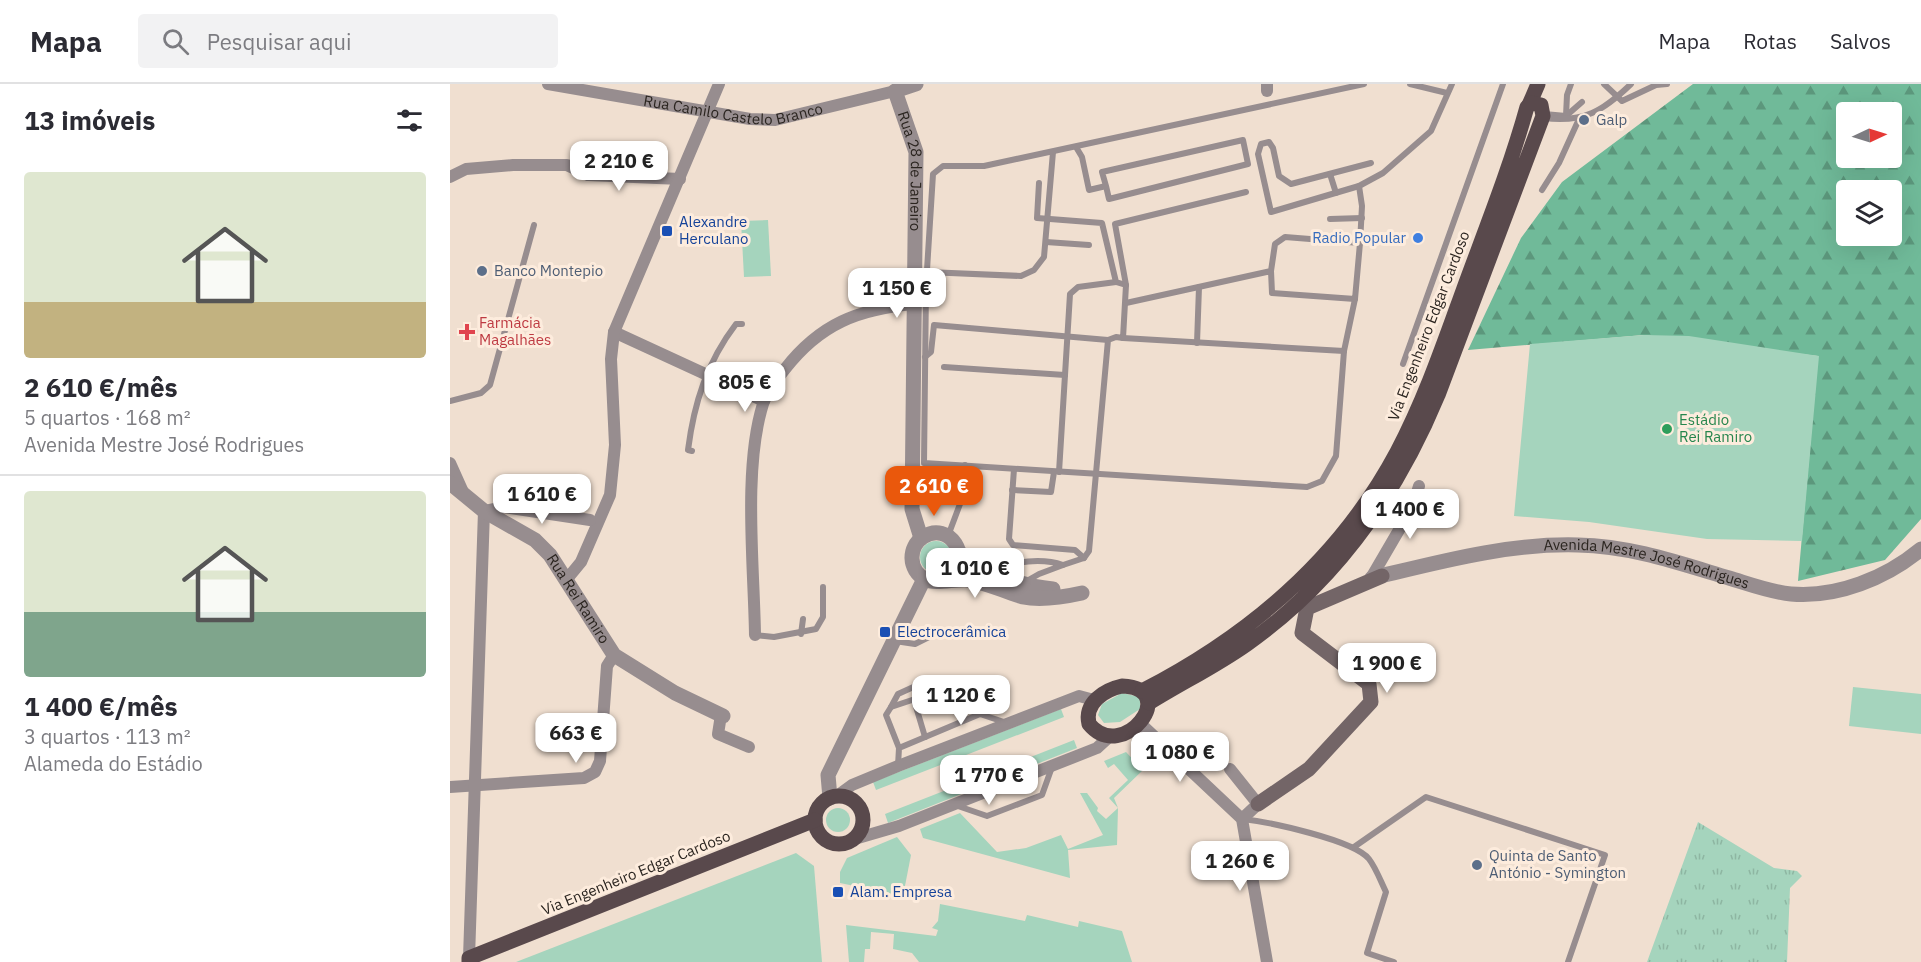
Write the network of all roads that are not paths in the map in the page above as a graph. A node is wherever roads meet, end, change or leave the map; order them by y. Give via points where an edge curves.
1 (548, 84) edge
2 (719, 84) edge
3 (916, 84) edge
4 (1364, 84) edge
5 (1410, 84) edge
6 (1452, 84) edge
7 (1503, 84) edge
8 (1529, 84) edge
9 (1538, 84) edge
10 (1571, 84) edge
11 (1604, 84) edge
12 (1631, 84) edge
13 (1667, 84) edge
14 (896, 91) junction
15 (1447, 93) junction
16 (1616, 97) junction
17 (1582, 102) dead end
18 (709, 111) junction
19 (1536, 114) junction
20 (1566, 116) junction
21 (1579, 119) junction
22 (1076, 147) junction
23 (1053, 152) junction
24 (1371, 163) dead end
25 (1330, 174) junction
26 (450, 177) edge
27 (680, 179) junction
28 (1039, 183) dead end
29 (1106, 186) junction
30 (1359, 186) junction
31 (1542, 190) dead end
32 (1246, 192) dead end
33 (1336, 193) junction
34 (1362, 218) junction
35 (1048, 219) junction
36 (1330, 219) dead end
37 (534, 225) dead end
38 (1046, 242) junction
39 (1360, 243) junction
40 (1089, 245) dead end
41 (1271, 271) junction
42 (927, 272) junction
43 (1116, 282) junction
44 (1126, 285) junction
45 (1199, 287) junction
46 (1355, 298) junction
47 (1126, 303) junction
48 (914, 304) junction
49 (742, 324) dead end
50 (614, 332) junction
51 (1066, 335) junction
52 (1123, 338) junction
53 (1108, 340) junction
54 (1197, 343) junction
55 (1344, 351) junction
56 (1448, 351) junction
57 (925, 357) junction
58 (1403, 364) dead end
59 (944, 367) dead end
60 (705, 374) junction
61 (1065, 375) junction
62 (450, 401) edge
63 (764, 401) junction
64 (692, 452) dead end
65 (450, 463) edge
66 (965, 465) junction
67 (1014, 469) junction
68 (1056, 472) junction
69 (1097, 474) junction
70 (964, 480) dead end
71 (450, 483) edge
72 (1419, 486) dead end
73 (1012, 490) junction
74 (464, 493) junction
75 (963, 496) dead end
76 (484, 511) junction
77 (590, 520) dead end
78 (948, 537) junction
79 (921, 538) junction
80 (1921, 549) edge
81 (960, 552) junction
82 (1084, 558) junction
83 (1063, 566) junction
84 (990, 572) junction
85 (1372, 578) junction
86 (567, 579) junction
87 (924, 579) junction
88 (947, 579) junction
89 (1024, 583) junction
90 (823, 587) dead end
91 (1008, 590) junction
92 (803, 619) dead end
93 (941, 631) dead end
94 (801, 634) junction
95 (755, 635) joint
96 (894, 641) junction
97 (614, 655) junction
98 (936, 692) junction
99 (1146, 697) junction
100 (914, 700) junction
101 (1094, 700) junction
102 (891, 707) junction
103 (980, 714) junction
104 (722, 715) joint
105 (1140, 723) junction
106 (1010, 724) junction
107 (925, 737) junction
108 (1109, 737) junction
109 (749, 747) dead end
110 (899, 748) junction
111 (1053, 764) junction
112 (898, 766) junction
113 (1230, 769) dead end
114 (474, 786) junction
115 (450, 787) edge
116 (834, 797) junction
117 (952, 804) junction
118 (1258, 804) junction
119 (1242, 819) junction
120 (815, 820) junction
121 (851, 840) junction
122 (1354, 848) junction
123 (469, 960) edge
124 (1267, 962) edge
125 (1394, 962) edge
126 (1568, 962) edge

1 - 18 street, Rua Camilo Castelo Branco
2 - 18 street
3 - 14 street, Rua Camilo Castelo Branco
4 - 22 lane
5 - 15 lane
6 - 15 lane
7 - 58 lane
8 - 19 main road
9 - 19 main road, Via Engenheiro Edgar Cardoso
10 - 20 lane
11 - 16 lane
12 - 16 lane
13 - 16 lane via 1622,101
14 - 18 street, Rua Camilo Castelo Branco via 775,120
14 - 48 street, Rua 28 de Janeiro via 916,152
15 - 30 lane via 1431,132 1383,173
16 - 21 lane via 1593,115
17 - 20 lane
18 - 27 street
19 - 20 lane
19 - 21 lane
19 - 56 main road, Via Engenheiro Edgar Cardoso
19 - 56 main road, Via Engenheiro Edgar Cardoso via 1526,156
21 - 31 lane
22 - 23 lane
22 - 29 lane via 1089,190
23 - 35 lane
23 - 42 lane via 984,166 943,166 933,174
24 - 25 lane
25 - 33 lane
25 - 33 lane via 1291,184 1279,176 1269,142 1261,144 1258,153 1271,212
26 - 27 street via 466,169 567,165 588,175
27 - 50 street
28 - 35 lane via 1037,218
29 - 29 lane via 1102,172 1243,140 1248,164 1109,199
30 - 33 lane
30 - 34 lane
32 - 44 lane via 1115,224
34 - 36 lane
34 - 39 lane
35 - 38 lane
35 - 43 lane via 1102,223
37 - 62 lane via 490,385 481,393
38 - 40 lane
38 - 42 lane via 1044,257 1034,270 1021,276
39 - 41 lane via 1286,237 1275,244
39 - 46 lane
41 - 45 lane
41 - 46 lane via 1272,293
42 - 57 lane
43 - 44 lane
43 - 51 lane via 1078,287 1070,294
44 - 47 lane
45 - 47 lane
45 - 54 lane
46 - 55 lane
47 - 52 lane
48 - 63 street via 852,315 817,335 797,353
48 - 79 street, Rua 28 de Janeiro via 912,509
49 - 60 lane via 736,324
50 - 60 street
50 - 86 street via 610,359 615,445 610,495 581,562
51 - 53 lane
51 - 57 lane via 934,325 932,352
51 - 61 lane
52 - 53 lane
52 - 54 lane
53 - 69 lane
54 - 55 lane
55 - 69 lane via 1336,456 1329,472 1315,485
56 - 99 main road, Via Engenheiro Edgar Cardoso via 1359,513 1303,579 1240,641
57 - 66 lane via 924,463
59 - 61 lane
60 - 63 street
60 - 64 lane via 693,414 688,450
61 - 68 lane
63 - 95 street via 752,458
65 - 74 street, Rua Rei Ramiro
66 - 67 lane
66 - 70 lane
67 - 68 lane
67 - 73 lane
68 - 69 lane
68 - 73 lane via 1052,492
69 - 82 lane via 1089,551
71 - 74 street
72 - 85 street via 1413,506
73 - 82 lane via 1009,539 1013,545 1075,550
74 - 76 street, Rua Rei Ramiro
75 - 78 lane
76 - 77 street via 503,507
76 - 86 street, Rua Rei Ramiro via 535,540
76 - 114 street
78 - 79 street via 936,533
78 - 81 street
79 - 87 street via 912,552 912,560
80 - 85 street, Avenida Mestre José Rodrigues via 1868,581 1804,594 1772,590 1646,554 1579,545 1511,548
81 - 84 street
81 - 88 street via 958,568
82 - 83 lane
83 - 84 lane via 1052,561 1006,564
83 - 89 lane via 1039,573
84 - 89 street
85 - 118 main road via 1307,608 1302,633 1369,684 1371,702 1309,769
86 - 97 street, Rua Rei Ramiro
87 - 88 street
87 - 96 street
88 - 91 street via 970,580
89 - 91 lane
89 - 91 street via 1082,593 1059,598 1023,597
90 - 94 lane via 823,617 816,629
92 - 94 lane
93 - 96 lane via 915,644
94 - 95 lane
96 - 116 street via 828,775
97 - 104 street, Rua Rei Ramiro via 675,693
97 - 114 street via 607,666 600,761 595,772 584,778
98 - 100 lane
98 - 102 lane via 931,680 898,693
98 - 103 lane
99 - 101 main road via 1132,686 1122,686
99 - 105 main road via 1147,714
100 - 102 lane
100 - 107 lane
101 - 106 street via 1079,696
101 - 108 main road via 1087,717 1089,724
102 - 110 lane via 886,715
103 - 106 lane
103 - 107 lane
104 - 109 street via 718,734
105 - 108 main road
105 - 119 street
106 - 112 street
107 - 110 lane
108 - 111 street via 1097,748
110 - 112 lane
111 - 117 street
111 - 117 lane via 1042,795 987,816
112 - 116 street
113 - 118 street
114 - 115 street
114 - 123 street
116 - 120 main road via 819,806
116 - 121 main road via 851,800 862,815 860,830
117 - 121 street
118 - 119 street
119 - 122 lane via 1272,823
119 - 124 street
120 - 121 main road via 823,839 837,844
120 - 123 main road, Via Engenheiro Edgar Cardoso
122 - 125 lane via 1368,858 1386,892 1367,953
122 - 126 lane via 1426,797 1605,855

